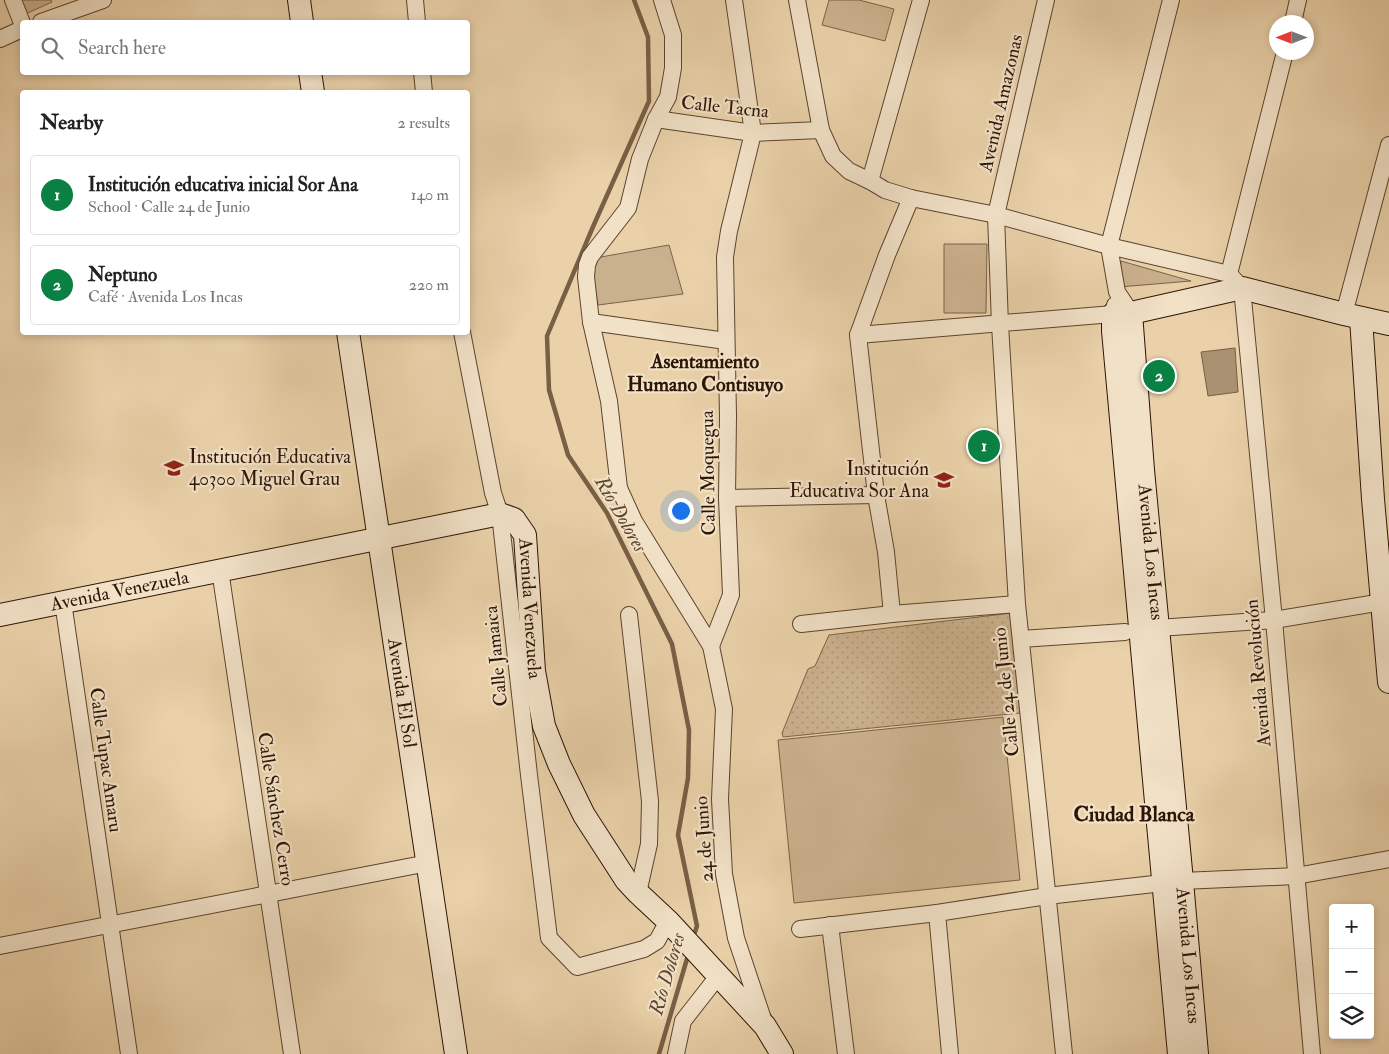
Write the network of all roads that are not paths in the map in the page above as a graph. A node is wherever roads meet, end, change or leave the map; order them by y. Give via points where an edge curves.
1 (13, 0) edge
2 (103, 0) edge
3 (299, 0) edge
4 (415, 0) edge
5 (662, 0) edge
6 (734, 0) edge
7 (921, 0) edge
8 (1046, 0) edge
9 (1171, 0) edge
10 (1298, 0) edge
11 (798, 4) edge
12 (1294, 15) edge
13 (21, 20) edge
14 (47, 20) edge
15 (302, 20) edge
16 (417, 20) edge
17 (20, 30) edge
18 (0, 39) edge
19 (1283, 60) edge
20 (310, 75) edge
21 (422, 75) edge
22 (312, 90) edge
23 (424, 90) edge
24 (656, 119) junction
25 (821, 130) junction
26 (753, 133) junction
27 (1389, 145) edge
28 (870, 180) junction
29 (911, 198) junction
30 (996, 215) junction
31 (1109, 246) junction
32 (1235, 281) junction
33 (1122, 314) junction
34 (1353, 316) junction
35 (591, 322) junction
36 (1000, 324) junction
37 (1389, 324) edge
38 (348, 335) edge
39 (463, 335) edge
40 (858, 335) junction
41 (726, 341) junction
42 (876, 495) junction
43 (728, 498) junction
44 (500, 514) junction
45 (379, 538) junction
46 (220, 570) junction
47 (63, 602) junction
48 (1385, 602) edge
49 (1017, 604) junction
50 (0, 614) edge
51 (892, 614) junction
52 (629, 615) dead end
53 (1274, 620) junction
54 (801, 624) dead end
55 (1158, 628) junction
56 (1125, 632) dead end
57 (1021, 639) junction
58 (711, 646) junction
59 (1389, 682) edge
60 (1389, 859) edge
61 (428, 863) junction
62 (1296, 876) junction
63 (1173, 882) junction
64 (638, 893) junction
65 (268, 894) junction
66 (1047, 896) junction
67 (937, 913) junction
68 (110, 924) junction
69 (671, 924) junction
70 (830, 925) junction
71 (800, 929) dead end
72 (0, 946) edge
73 (714, 970) junction
74 (765, 1026) junction
75 (129, 1054) edge
76 (292, 1054) edge
77 (456, 1054) edge
78 (676, 1054) edge
79 (782, 1054) edge
80 (846, 1054) edge
81 (950, 1054) edge
82 (1064, 1054) edge
83 (1179, 1054) edge
84 (1197, 1054) edge
85 (1312, 1054) edge

1 - 13 street
2 - 14 street
3 - 15 street
4 - 16 street
5 - 24 street via 673,35 673,68 668,97
6 - 26 street, Calle Moquegua
7 - 28 street
8 - 30 street, Avenida Amazonas
9 - 31 street
10 - 12 street
11 - 25 street
17 - 18 street
19 - 32 street, Avenida Revolución
20 - 22 street
21 - 23 street
24 - 26 street, Calle Tacna
24 - 35 street via 640,159 628,208 598,245 587,265
25 - 26 street, Calle Tacna
25 - 28 street via 833,156 850,171
26 - 41 street, Calle Moquegua via 725,258
27 - 34 street
28 - 29 street via 885,190
29 - 30 street
29 - 40 street
30 - 31 street
30 - 36 street, Avenida Amazonas
31 - 32 street
31 - 33 street
32 - 33 street
32 - 34 street
32 - 53 street, Avenida Revolución
33 - 36 street
33 - 55 street, Avenida Los Incas via 1143,470
33 - 63 street, Avenida Los Incas via 1113,331
34 - 37 street
34 - 48 street
35 - 41 street
35 - 58 street via 609,401 619,488 634,521
36 - 40 street
36 - 49 street, Calle 24 de Junio
38 - 45 street, Avenida El Sol
39 - 44 street, Calle Jamaica via 493,494
40 - 42 street
41 - 43 street, Calle Moquegua
42 - 43 street
42 - 51 street
43 - 58 street, Calle Moquegua via 731,595
44 - 45 street, Avenida Venezuela
44 - 64 street, Avenida Venezuela via 514,519 525,535 534,671 544,726 584,815
44 - 69 street, Calle Jamaica via 549,938 577,967 644,949 658,941
45 - 46 street, Avenida Venezuela
45 - 61 street, Avenida El Sol
46 - 47 street, Avenida Venezuela
46 - 65 street, Calle Sánchez Cerro
47 - 50 street, Avenida Venezuela
47 - 68 street, Calle Tupac Amaru
48 - 53 street
48 - 59 street
49 - 51 street
49 - 57 street, Calle 24 de Junio
51 - 54 street
52 - 64 street via 650,801 649,844
53 - 55 street
53 - 62 street, Avenida Revolución
55 - 63 street, Avenida Los Incas
56 - 57 street
57 - 66 street, Calle 24 de Junio
58 - 74 street, 24 de Junio via 724,709 720,799 724,874 736,938
60 - 62 street
61 - 65 street
61 - 77 street, Avenida El Sol
62 - 63 street
62 - 85 street, Avenida Revolución
63 - 66 street
63 - 83 street, Avenida Los Incas
63 - 84 street, Avenida Los Incas
64 - 69 street, Avenida Venezuela
65 - 68 street
65 - 76 street, Calle Sánchez Cerro
66 - 67 street
66 - 82 street, Calle 24 de Junio
67 - 70 street
67 - 81 street
68 - 72 street
68 - 75 street, Calle Tupac Amaru
69 - 73 street, Avenida Venezuela
70 - 71 street
70 - 80 street
73 - 74 street, Avenida Venezuela
73 - 78 street via 683,1022
74 - 79 street, Avenida Venezuela

